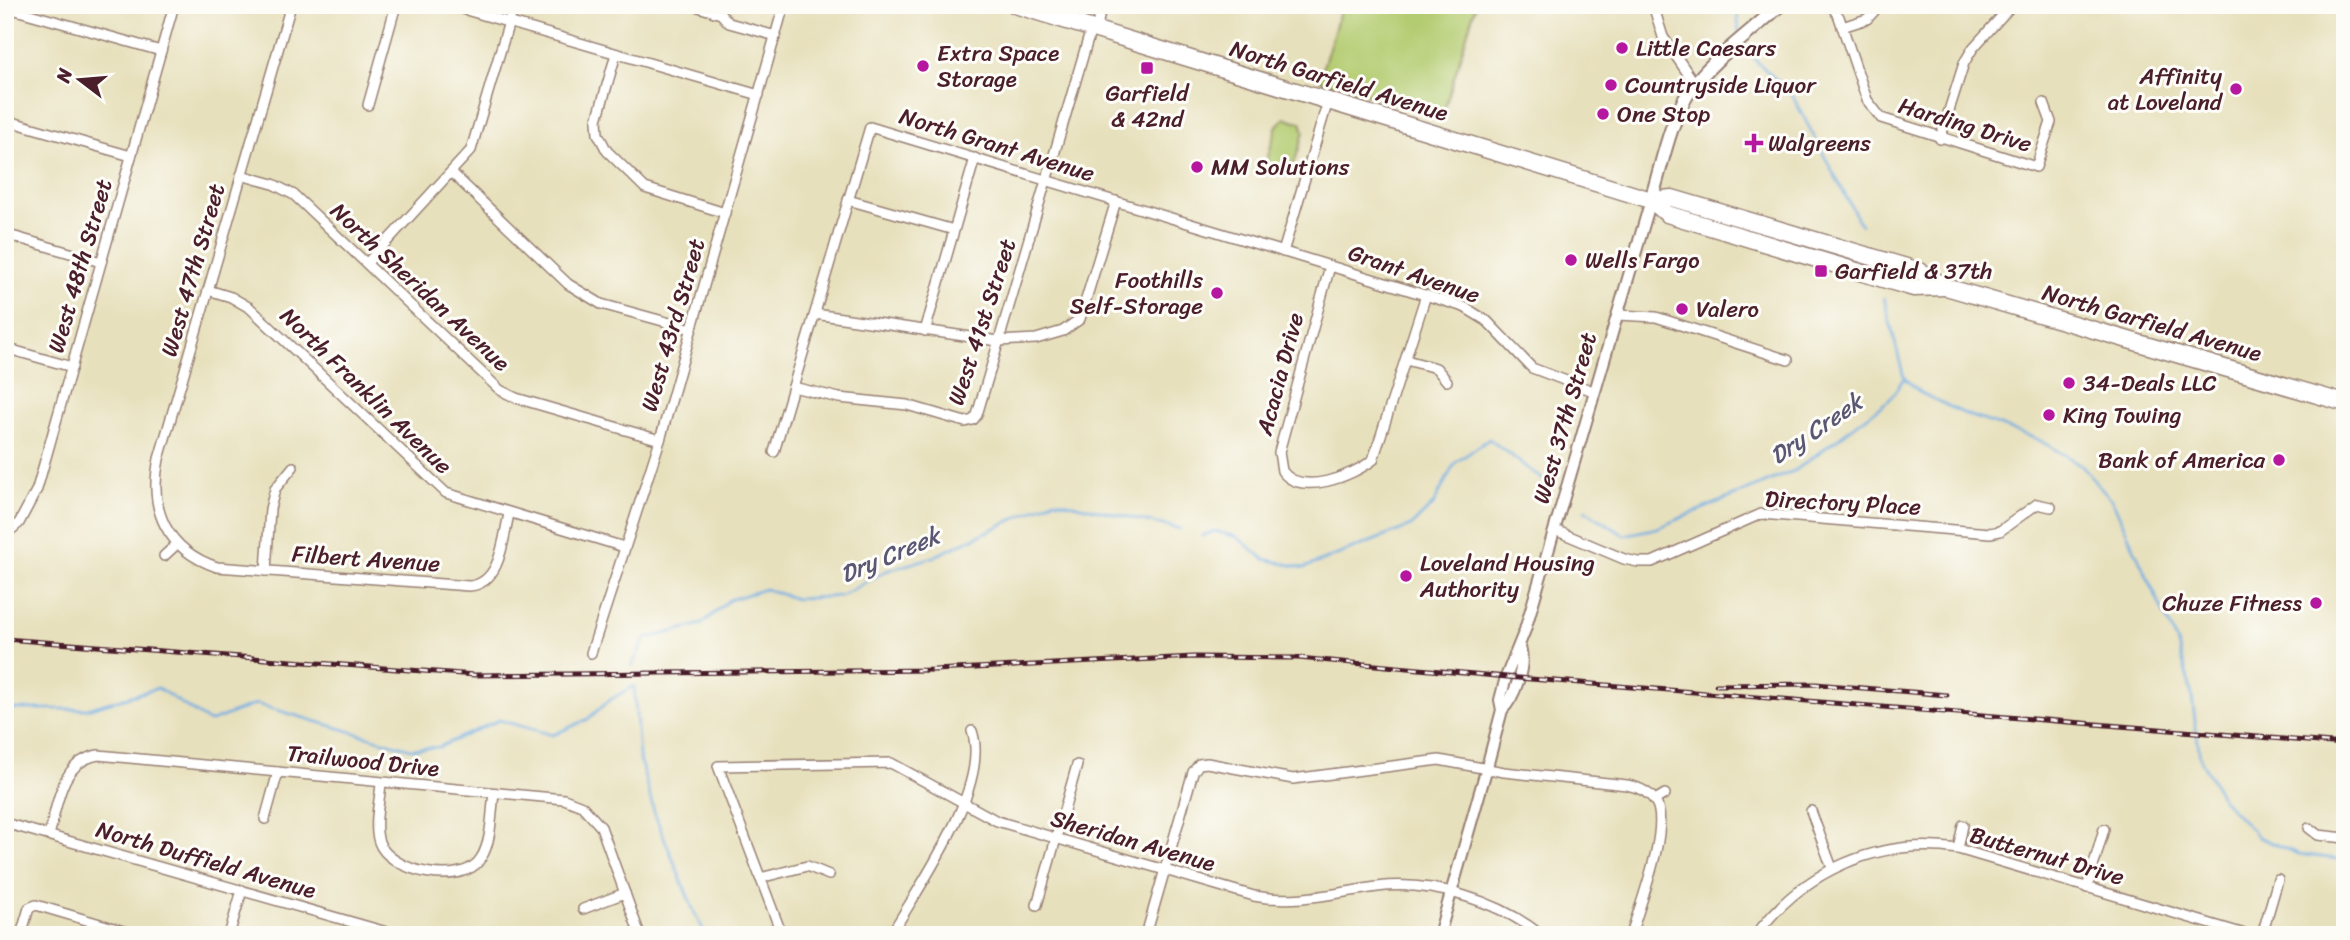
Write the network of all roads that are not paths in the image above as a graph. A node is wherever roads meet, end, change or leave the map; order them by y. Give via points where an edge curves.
1 (174, 5) edge
2 (291, 5) edge
3 (396, 5) edge
4 (449, 5) edge
5 (514, 5) edge
6 (692, 5) edge
7 (785, 5) edge
8 (1015, 5) edge
9 (1102, 5) edge
10 (1653, 5) edge
11 (1780, 5) edge
12 (1830, 5) edge
13 (1880, 5) edge
14 (2012, 5) edge
15 (5, 7) edge
16 (509, 22) junction
17 (1842, 27) junction
18 (1093, 29) junction
19 (776, 36) junction
20 (161, 51) junction
21 (616, 54) junction
22 (1695, 84) junction
23 (759, 95) junction
24 (1328, 101) junction
25 (2044, 103) dead end
26 (368, 104) dead end
27 (5, 120) edge
28 (1940, 139) junction
29 (131, 156) junction
30 (975, 158) junction
31 (452, 173) junction
32 (241, 175) junction
33 (1046, 180) junction
34 (848, 200) junction
35 (1651, 200) junction
36 (1116, 201) junction
37 (725, 212) junction
38 (954, 230) junction
39 (5, 234) edge
40 (1283, 252) junction
41 (101, 262) junction
42 (367, 263) junction
43 (1330, 266) junction
44 (208, 290) junction
45 (1426, 295) junction
46 (815, 314) junction
47 (1618, 315) junction
48 (692, 329) junction
49 (925, 331) junction
50 (998, 341) junction
51 (5, 348) edge
52 (1406, 360) junction
53 (1788, 360) dead end
54 (72, 367) junction
55 (1447, 381) dead end
56 (793, 387) junction
57 (1593, 391) junction
58 (2345, 403) edge
59 (660, 440) junction
60 (774, 452) dead end
61 (293, 467) dead end
62 (2051, 507) dead end
63 (509, 514) junction
64 (1555, 530) junction
65 (8, 533) edge
66 (177, 544) junction
67 (624, 547) junction
68 (164, 556) dead end
69 (266, 571) junction
70 (591, 653) dead end
71 (972, 731) dead end
72 (1077, 765) dead end
73 (1487, 767) junction
74 (278, 772) junction
75 (381, 783) junction
76 (494, 794) junction
77 (1665, 794) dead end
78 (1655, 800) junction
79 (965, 805) junction
80 (1811, 811) dead end
81 (265, 819) dead end
82 (5, 823) edge
83 (1963, 825) dead end
84 (2309, 828) dead end
85 (2104, 829) dead end
86 (49, 835) junction
87 (2345, 838) edge
88 (1055, 839) junction
89 (1958, 849) junction
90 (1832, 868) junction
91 (1164, 871) junction
92 (829, 875) dead end
93 (760, 878) junction
94 (2278, 880) dead end
95 (2087, 888) junction
96 (242, 890) junction
97 (625, 893) junction
98 (1450, 894) junction
99 (1037, 905) dead end
100 (583, 909) dead end
101 (21, 935) edge
102 (137, 935) edge
103 (229, 935) edge
104 (397, 935) edge
105 (639, 935) edge
106 (782, 935) edge
107 (891, 935) edge
108 (1146, 935) edge
109 (1438, 935) edge
110 (1541, 935) edge
111 (1631, 935) edge
112 (1756, 935) edge
113 (2248, 935) edge
114 (2262, 935) edge

1 - 20 street, West 48th Street
2 - 32 street, West 47th Street
3 - 26 street
4 - 16 street
5 - 16 street
6 - 19 street via 721,15 729,23
7 - 19 street, West 43rd Street
8 - 18 highway, North Garfield Avenue
9 - 18 street, West 41st Street
10 - 22 street via 1663,37
11 - 22 main road
12 - 17 street, Harding Drive
13 - 17 street via 1867,19
14 - 28 street via 1964,63
15 - 20 street
16 - 21 street
16 - 31 street via 475,144
17 - 28 street, Harding Drive via 1876,115
18 - 24 highway, North Garfield Avenue
18 - 33 street, West 41st Street
19 - 23 street, West 43rd Street
20 - 29 street, West 48th Street
21 - 23 street
21 - 37 street via 597,120 607,150 645,188
22 - 35 main road via 1675,120
23 - 37 street, West 43rd Street
24 - 35 highway, North Garfield Avenue
24 - 40 street
25 - 28 street, Harding Drive via 2050,122 2036,167
27 - 29 street
29 - 41 street, West 48th Street
30 - 33 street, North Grant Avenue
30 - 34 street, North Grant Avenue via 870,127
30 - 38 street
31 - 42 street
31 - 48 street via 568,284 601,304
32 - 42 street, North Sheridan Avenue via 287,190
32 - 44 street, West 47th Street
33 - 36 street, North Grant Avenue
33 - 50 street, West 41st Street
34 - 38 street
34 - 46 street, North Grant Avenue
35 - 47 street, West 37th Street
35 - 58 highway, North Garfield Avenue via 1667,214 1893,282 1914,288 1946,287
36 - 40 street, North Grant Avenue
36 - 50 street, North Grant Avenue via 1080,319 1063,331 1037,339
37 - 48 street, West 43rd Street
38 - 49 street
39 - 41 street
40 - 43 street, Grant Avenue
41 - 54 street, West 48th Street
42 - 59 street, North Sheridan Avenue via 507,394
43 - 45 street, Grant Avenue
43 - 52 street, Acacia Drive via 1280,445 1279,458 1286,475 1298,483 1316,484 1373,460
44 - 63 street, North Franklin Avenue via 250,308 446,493
44 - 66 street, West 47th Street via 156,479 158,509
45 - 52 street, Acacia Drive
45 - 57 street, Grant Avenue via 1476,313 1532,368
46 - 49 street, North Grant Avenue
46 - 56 street
47 - 53 street via 1656,317
47 - 57 street, West 37th Street
48 - 59 street, West 43rd Street
49 - 50 street, North Grant Avenue
50 - 56 street, West 41st Street via 973,421
51 - 54 street
52 - 55 street via 1436,369
54 - 65 street, West 48th Street via 30,508
56 - 60 street
57 - 64 street, West 37th Street
59 - 67 street, West 43rd Street
61 - 69 street via 275,489
62 - 64 street, Directory Place via 2037,504 2000,531 1990,533 1761,514 1651,562 1623,559
63 - 67 street, North Franklin Avenue
63 - 69 street, Filbert Avenue via 493,572 480,585
64 - 73 street, West 37th Street via 1520,648 1518,678 1510,702 1502,710
66 - 68 street
66 - 69 street, Filbert Avenue via 217,566
67 - 70 street, West 43rd Street
71 - 79 street via 976,744
72 - 88 street
73 - 78 street via 1627,785
73 - 91 street via 1439,760 1293,779 1199,764
73 - 98 street, West 37th Street
74 - 75 street, Trailwood Drive
74 - 81 street
74 - 86 street, Trailwood Drive via 92,756 79,761 66,777
75 - 76 street, Trailwood Drive
75 - 76 street via 378,836 383,849 399,863 440,874 464,872 481,858
76 - 97 street, Trailwood Drive via 564,799 582,806 601,827
77 - 78 street
78 - 111 street via 1660,834
79 - 88 street, Sheridan Avenue
79 - 93 street, Sheridan Avenue via 899,766 883,762 718,766
79 - 107 street
80 - 90 street
82 - 86 street, North Duffield Avenue
83 - 89 street
84 - 87 street via 2318,835
85 - 95 street
86 - 96 street, North Duffield Avenue
88 - 91 street, Sheridan Avenue
88 - 99 street
89 - 90 street, Butternut Drive via 1896,849
89 - 95 street, Butternut Drive
90 - 112 street, Butternut Drive via 1790,897
91 - 98 street, Sheridan Avenue via 1266,898 1322,897 1398,885
91 - 108 street
92 - 93 street via 807,866
93 - 106 street
94 - 114 street
95 - 113 street, Butternut Drive
96 - 103 street
96 - 104 street, North Duffield Avenue
97 - 100 street
97 - 105 street, Trailwood Drive
98 - 109 street, West 37th Street
98 - 110 street, Sheridan Avenue via 1502,911
101 - 102 street via 33,905

